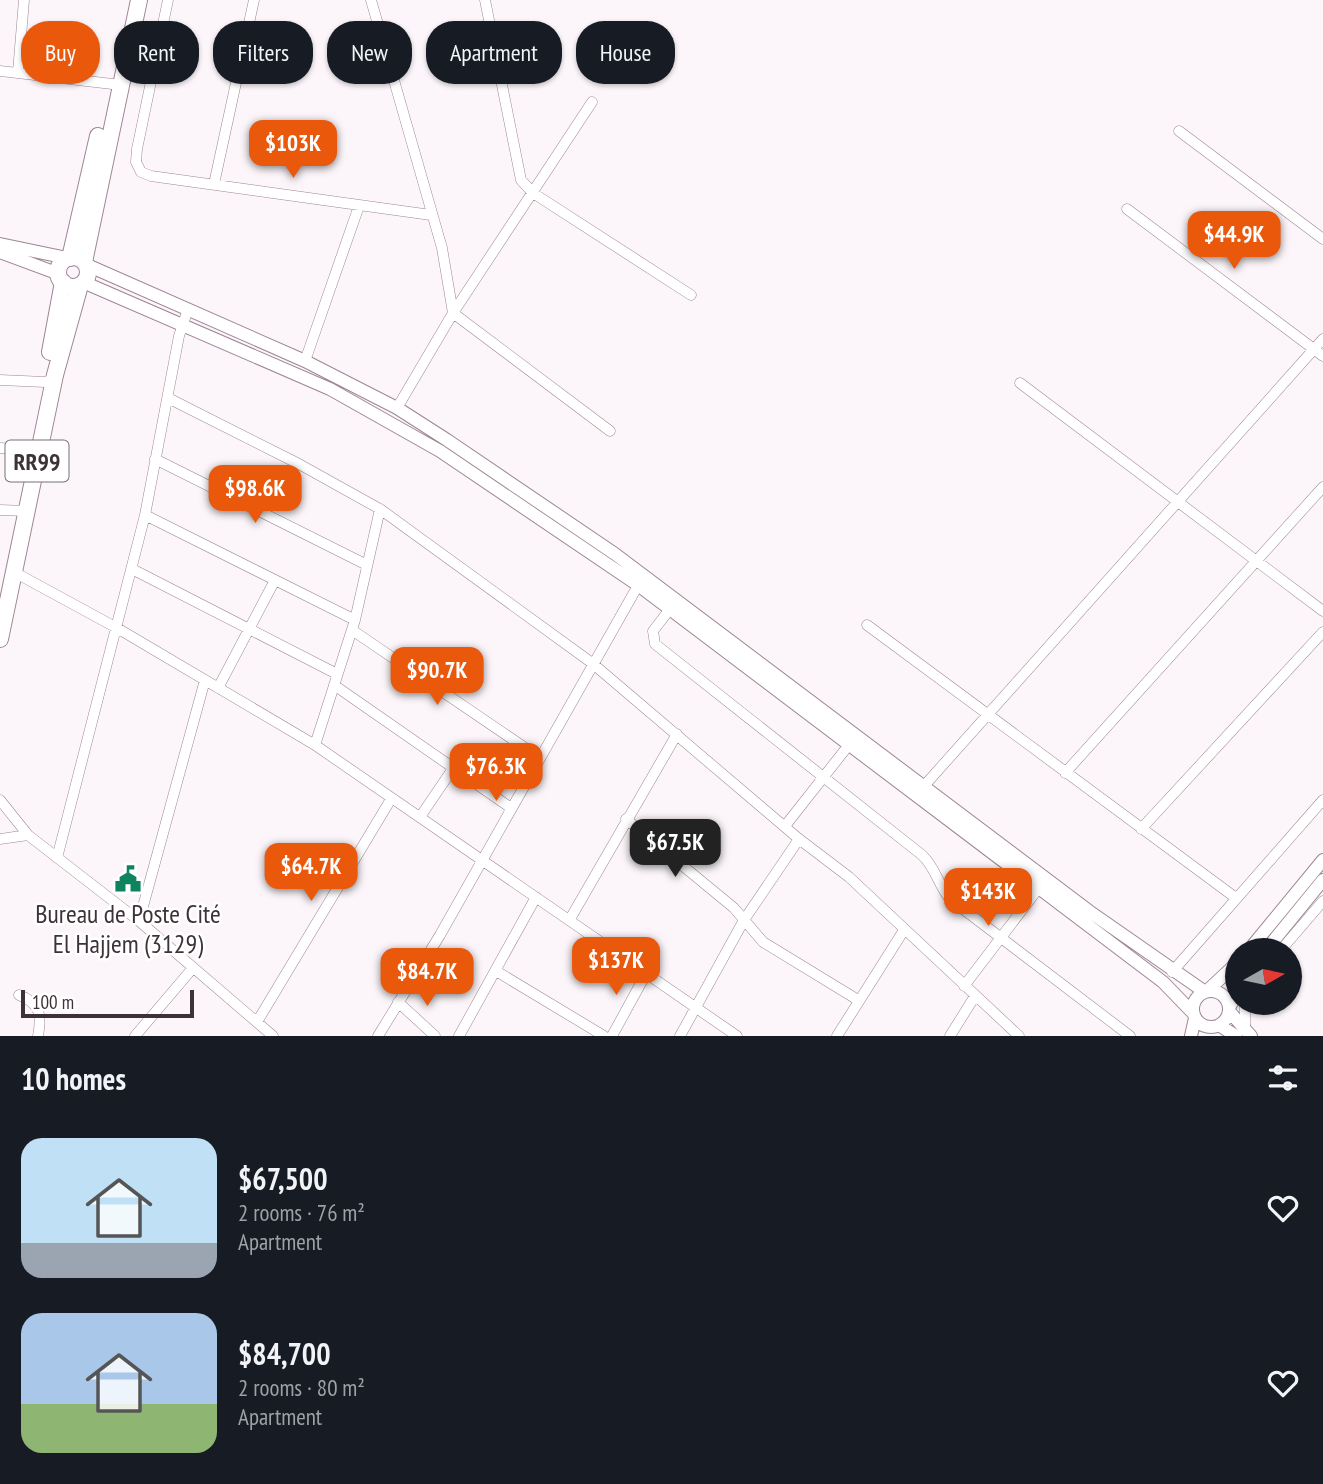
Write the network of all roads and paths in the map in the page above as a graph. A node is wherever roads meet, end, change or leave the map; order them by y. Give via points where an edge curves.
1 (24, 0) edge
2 (129, 0) edge
3 (139, 0) edge
4 (168, 0) edge
5 (254, 0) edge
6 (371, 0) edge
7 (485, 0) edge
8 (126, 21) edge
9 (133, 21) edge
10 (0, 71) edge
11 (18, 72) junction
12 (114, 84) edge
13 (116, 84) edge
14 (592, 102) dead end
15 (1179, 131) dead end
16 (214, 184) junction
17 (533, 193) junction
18 (359, 206) junction
19 (1127, 209) dead end
20 (431, 215) junction
21 (1323, 239) edge
22 (0, 244) edge
23 (0, 252) edge
24 (77, 261) junction
25 (71, 281) junction
26 (691, 295) dead end
27 (188, 309) junction
28 (453, 313) junction
29 (183, 324) junction
30 (1323, 340) edge
31 (1314, 349) junction
32 (1323, 356) edge
33 (305, 361) junction
34 (0, 380) edge
35 (49, 380) junction
36 (1020, 383) dead end
37 (168, 398) junction
38 (397, 408) junction
39 (610, 430) dead end
40 (0, 449) edge
41 (30, 450) junction
42 (155, 459) junction
43 (1323, 487) edge
44 (1178, 501) junction
45 (380, 509) junction
46 (0, 510) edge
47 (22, 511) junction
48 (145, 515) junction
49 (1256, 560) junction
50 (367, 565) junction
51 (132, 569) junction
52 (14, 572) junction
53 (275, 580) junction
54 (641, 580) junction
55 (0, 594) edge
56 (670, 609) junction
57 (1323, 611) edge
58 (353, 625) junction
59 (867, 625) dead end
60 (117, 628) junction
61 (251, 628) junction
62 (1323, 632) edge
63 (0, 639) edge
64 (592, 663) junction
65 (337, 674) junction
66 (205, 680) junction
67 (334, 685) junction
68 (218, 688) junction
69 (987, 715) junction
70 (677, 734) junction
71 (315, 744) junction
72 (848, 746) junction
73 (540, 758) junction
74 (454, 767) junction
75 (1065, 773) junction
76 (822, 778) junction
77 (923, 786) junction
78 (391, 799) junction
79 (0, 800) edge
80 (1323, 800) edge
81 (511, 807) junction
82 (421, 817) junction
83 (626, 819) junction
84 (785, 826) junction
85 (1141, 829) junction
86 (28, 835) junction
87 (0, 839) edge
88 (799, 839) junction
89 (57, 858) junction
90 (481, 860) junction
91 (1323, 860) edge
92 (1323, 880) edge
93 (1038, 889) junction
94 (537, 897) junction
95 (1236, 898) junction
96 (1323, 901) edge
97 (570, 919) junction
98 (744, 920) junction
99 (139, 921) junction
100 (904, 930) junction
101 (1259, 938) edge
102 (1276, 938) edge
103 (1291, 938) edge
104 (999, 939) junction
105 (192, 969) junction
106 (496, 971) junction
107 (647, 972) junction
108 (1172, 972) junction
109 (1225, 974) edge
110 (964, 986) junction
111 (1206, 992) junction
112 (19, 995) dead end
113 (975, 996) junction
114 (858, 1000) junction
115 (398, 1002) junction
116 (1225, 1003) edge
117 (696, 1005) junction
118 (1194, 1015) junction
119 (1232, 1015) edge
120 (1245, 1015) edge
121 (257, 1022) junction
122 (1215, 1029) edge
123 (1244, 1034) edge
124 (38, 1036) edge
125 (135, 1036) edge
126 (273, 1036) edge
127 (378, 1036) edge
128 (435, 1036) edge
129 (459, 1036) edge
130 (604, 1036) edge
131 (612, 1036) edge
132 (680, 1036) edge
133 (737, 1036) edge
134 (837, 1036) edge
135 (950, 1036) edge
136 (1019, 1036) edge
137 (1130, 1036) edge
138 (1191, 1036) edge

1 - 11 street
2 - 8 main road
3 - 9 main road
4 - 16 street via 136,162 144,174
5 - 16 street
6 - 20 street
7 - 17 street via 521,180
10 - 11 street
11 - 12 street
13 - 24 main road
14 - 17 street
15 - 21 street
16 - 18 street
17 - 26 street
17 - 28 street
18 - 20 street
18 - 33 street
19 - 31 street
20 - 28 street via 447,270
22 - 24 street
23 - 25 street
24 - 25 main road via 61,265
24 - 25 main road via 88,274
24 - 27 street
25 - 29 street
25 - 35 main road, RR99
27 - 29 street
27 - 33 street
28 - 38 street
28 - 39 street
29 - 37 street
29 - 54 street via 330,389 407,430
30 - 31 street
31 - 32 street
31 - 44 street
33 - 38 street
34 - 35 street
35 - 41 main road, RR99
35 - 47 main road, RR99
36 - 44 street
37 - 42 street
37 - 45 street
38 - 54 street
40 - 41 street
41 - 47 main road, RR99
42 - 48 street
42 - 50 street
43 - 49 street
44 - 49 street
44 - 69 street
45 - 50 street
45 - 64 street
46 - 47 street
47 - 52 main road, RR99
47 - 55 main road, RR99
48 - 51 street
48 - 53 street
49 - 57 street
49 - 75 street
50 - 58 street
51 - 60 street
51 - 61 street
52 - 60 street
52 - 63 main road, RR99
53 - 58 street
53 - 61 street
54 - 56 street
54 - 64 street
54 - 77 street
56 - 72 street
56 - 76 street via 653,631 655,644
58 - 65 street
58 - 73 street
59 - 69 street
60 - 66 street
60 - 89 street
61 - 65 street
61 - 68 street
62 - 85 street
64 - 70 street
64 - 73 street
65 - 67 street
66 - 68 street
66 - 99 street
67 - 71 street
67 - 74 street
68 - 71 street
69 - 75 street
69 - 77 street
70 - 83 street
70 - 84 street
71 - 78 street
72 - 76 street
72 - 93 street
73 - 81 street
74 - 81 street
74 - 82 street
75 - 85 street
76 - 84 street
76 - 104 street via 930,862 950,900
77 - 108 street
78 - 82 street
78 - 121 street
79 - 86 street
80 - 95 street
81 - 90 street
82 - 90 street
83 - 97 street
83 - 98 street
84 - 88 street
85 - 95 street
86 - 87 street
86 - 89 street
88 - 98 street
88 - 100 street via 849,877
89 - 99 street
90 - 94 street
90 - 115 street
91 - 101 street
92 - 102 street
93 - 104 street
93 - 118 street via 1163,982
94 - 97 street
94 - 106 street
95 - 108 street
96 - 103 street
97 - 107 street
98 - 114 street via 763,942
98 - 117 street
99 - 105 street
100 - 110 street
100 - 114 street
104 - 110 street
104 - 137 street
105 - 121 street
105 - 125 street
106 - 129 street
106 - 130 street
107 - 117 street
107 - 131 street
108 - 111 street
109 - 111 street
110 - 113 street
111 - 116 street via 1219,993
111 - 118 street via 1194,1003
112 - 124 street via 37,1004
113 - 135 street
113 - 136 street
114 - 134 street
115 - 127 street
115 - 128 street
117 - 132 street
117 - 133 street
118 - 122 street
118 - 138 street
119 - 123 street
120 - 123 street
121 - 126 street
122 - 123 street

